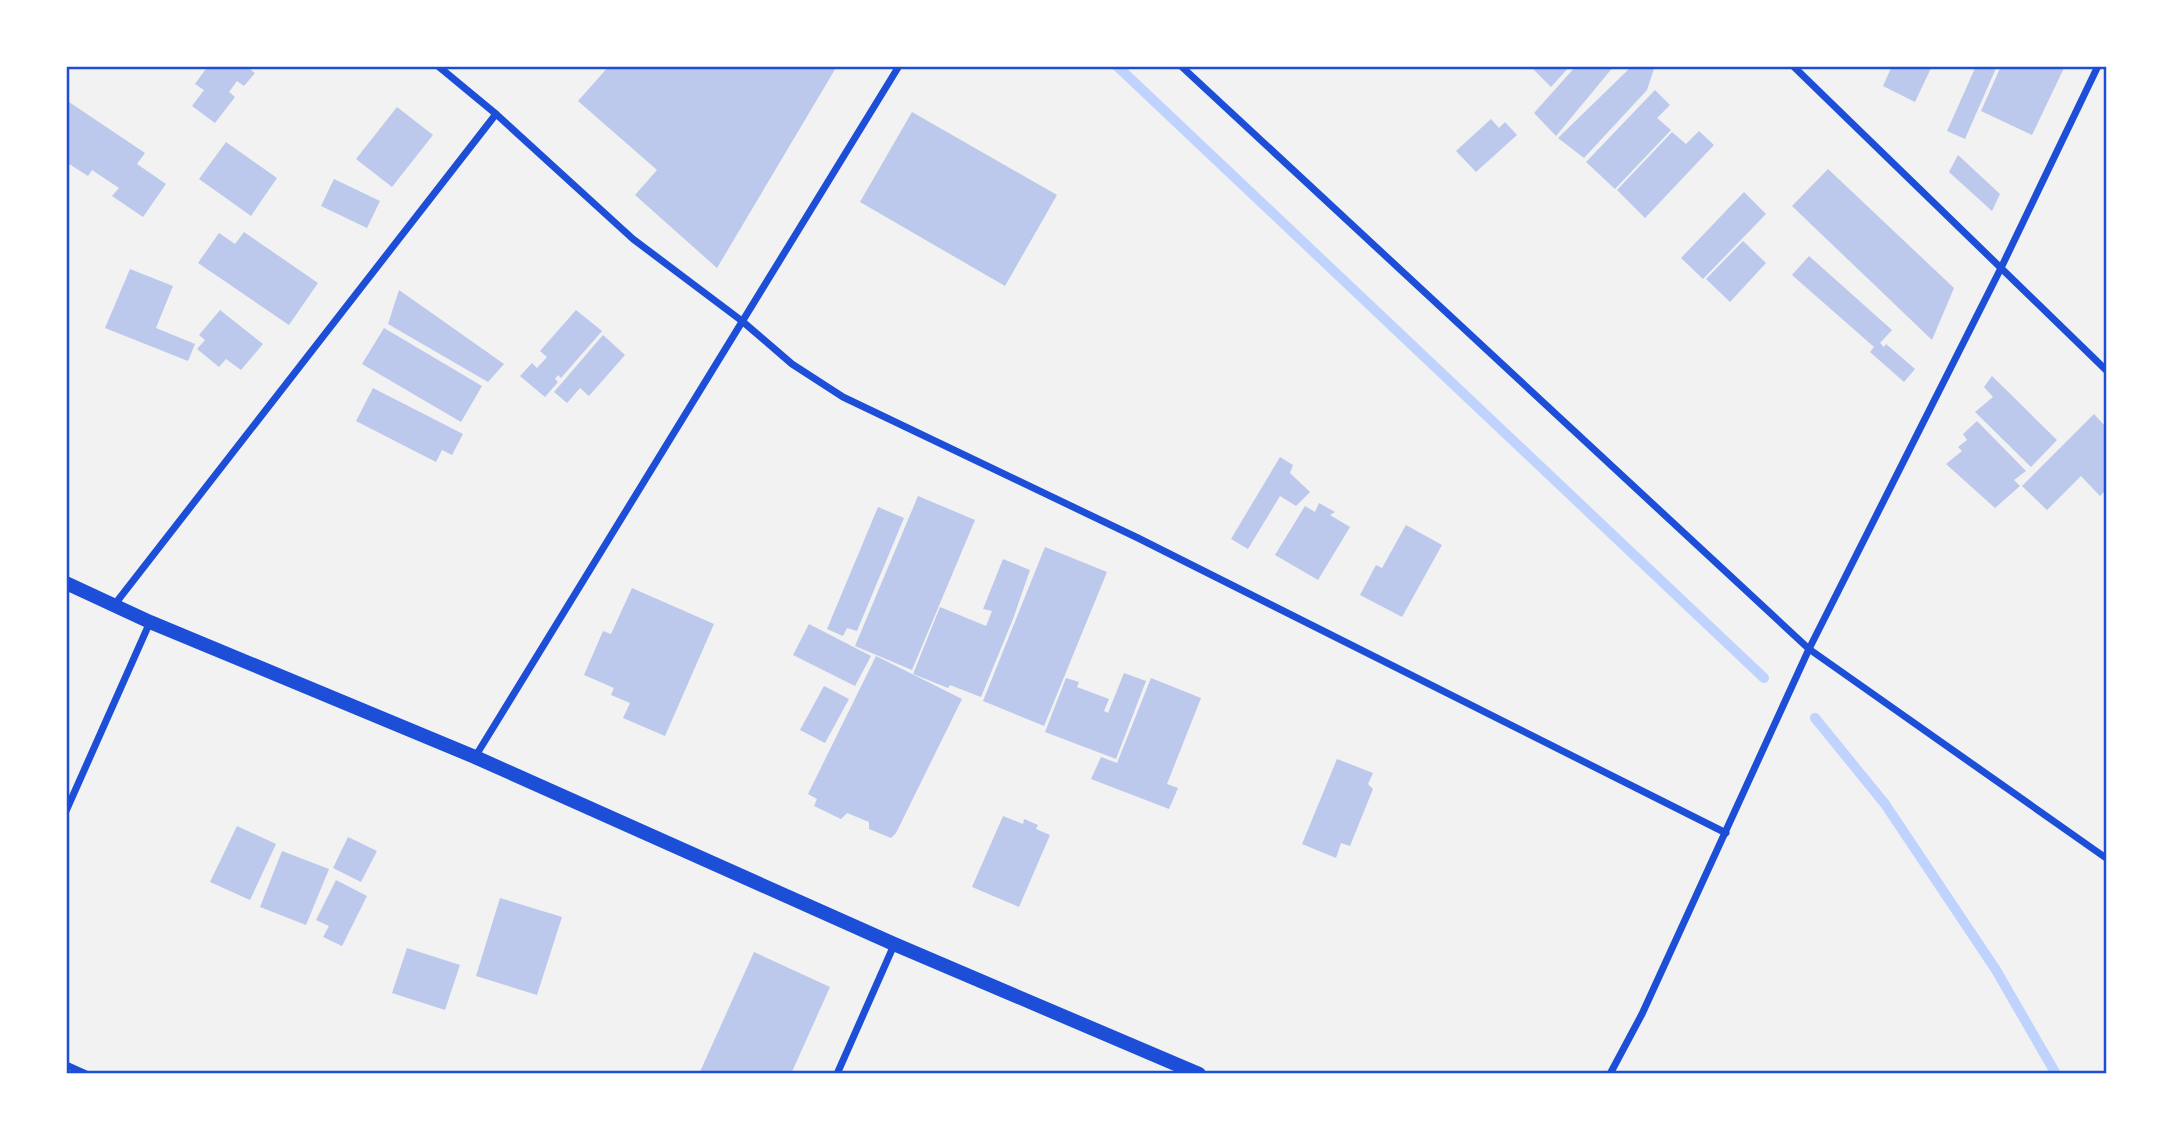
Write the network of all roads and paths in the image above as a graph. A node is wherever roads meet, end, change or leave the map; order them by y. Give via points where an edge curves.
1 (438, 66) edge
2 (899, 66) edge
3 (1181, 66) edge
4 (1793, 66) edge
5 (2098, 66) edge
6 (496, 114) junction
7 (2001, 268) junction
8 (742, 321) junction
9 (2106, 370) edge
10 (66, 583) edge
11 (115, 604) junction
12 (150, 622) junction
13 (1809, 649) junction
14 (475, 757) junction
15 (66, 811) edge
16 (1726, 832) junction
17 (2106, 858) edge
18 (894, 944) junction
19 (66, 1065) edge
20 (86, 1073) edge
21 (837, 1073) edge
22 (1199, 1073) edge
23 (1610, 1073) edge

1 - 6 street
2 - 8 street
3 - 13 street
4 - 7 street
5 - 7 street
6 - 8 street via 633,239
6 - 11 street
7 - 9 street
7 - 13 street
8 - 14 street
8 - 16 street via 792,364 842,397 1138,538
10 - 11 main road
11 - 12 main road
12 - 14 main road
12 - 15 street
13 - 16 street
13 - 17 street
14 - 18 main road
16 - 23 street
18 - 21 street
18 - 22 main road
19 - 20 street

